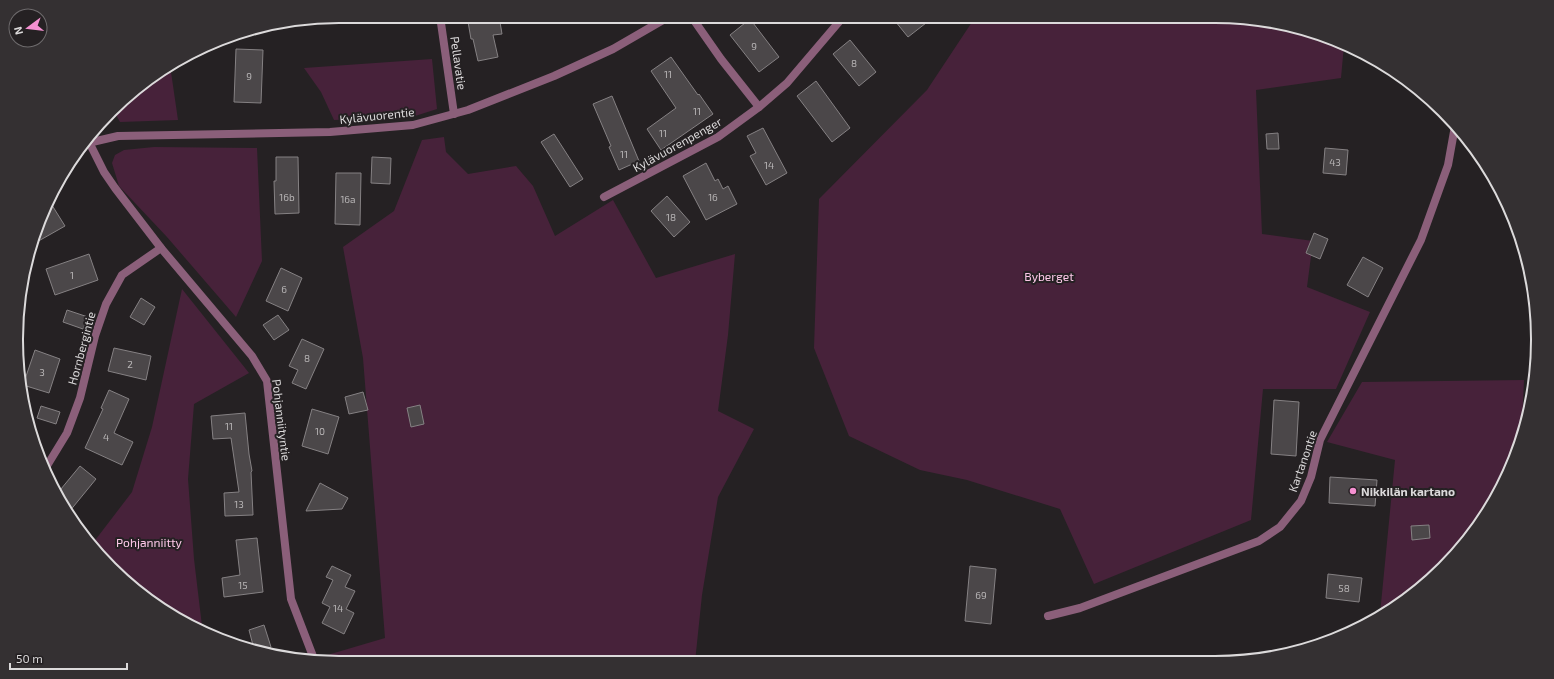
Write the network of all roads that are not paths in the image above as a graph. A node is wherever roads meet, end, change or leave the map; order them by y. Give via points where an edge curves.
1 (441, 23) edge
2 (658, 23) edge
3 (696, 23) edge
4 (838, 23) edge
5 (759, 107) junction
6 (454, 114) junction
7 (1454, 133) edge
8 (92, 142) edge
9 (90, 145) edge
10 (604, 197) dead end
11 (161, 248) junction
12 (48, 464) edge
13 (1048, 616) dead end
14 (312, 654) edge

1 - 6 street, Pellavatie
2 - 6 street, Kylävuorentie via 613,49 554,76
3 - 5 street
4 - 5 street, Kylävuorenpenger via 787,83
5 - 10 street, Kylävuorenpenger via 718,137
6 - 8 street, Kylävuorentie via 413,125 330,132 118,136
7 - 13 street, Kartanontie via 1448,165 1421,240 1320,440 1311,477 1301,501 1292,514 1280,528 1259,541 1080,608
9 - 11 street, Pohjanniityntie via 104,172
11 - 12 street, Hornbergintie via 122,275 106,304 80,398 67,433
11 - 14 street, Pohjanniityntie via 252,356 267,381 291,599

